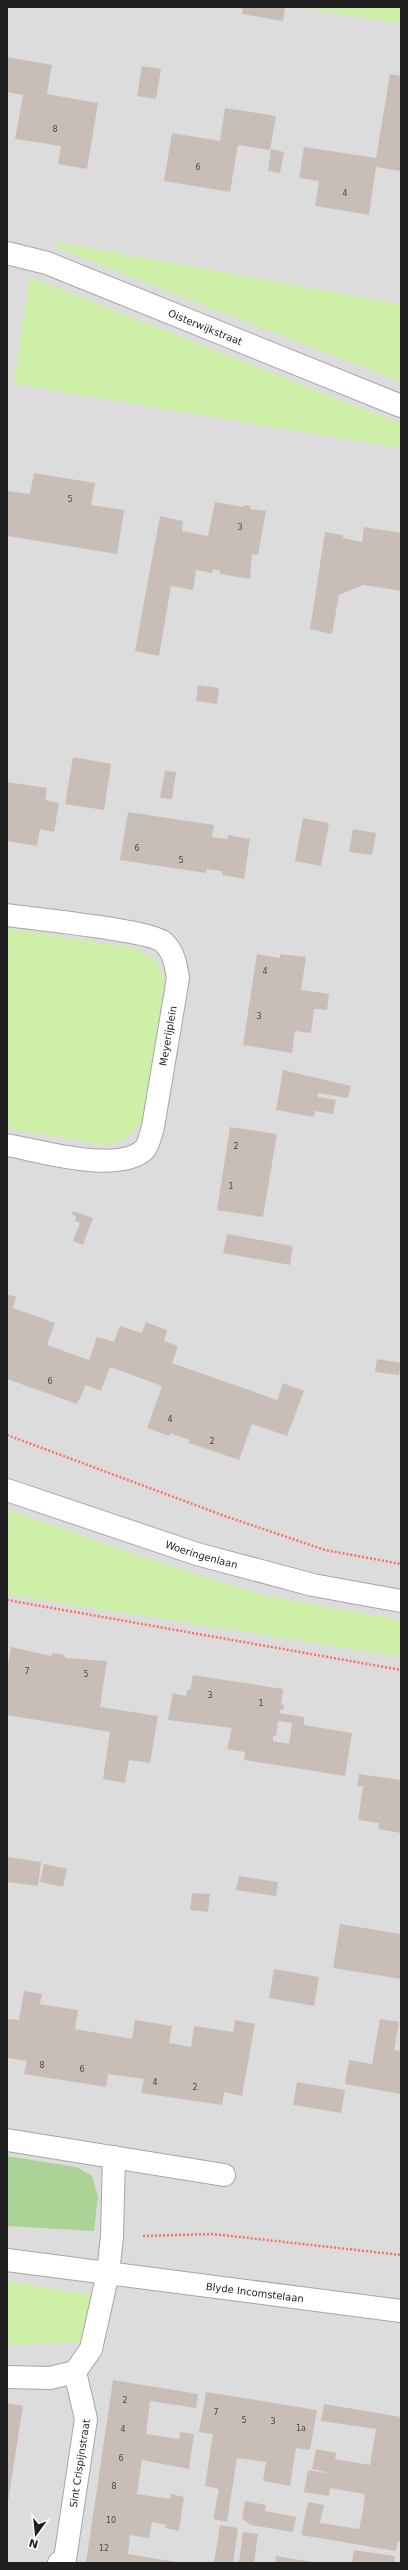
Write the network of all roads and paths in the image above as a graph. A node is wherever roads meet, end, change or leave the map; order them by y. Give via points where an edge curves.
1 (7, 253) edge
2 (401, 406) edge
3 (7, 915) edge
4 (7, 1145) edge
5 (7, 1434) edge
6 (7, 1490) edge
7 (401, 1564) edge
8 (7, 1600) edge
9 (401, 1601) edge
10 (401, 1670) edge
11 (7, 2140) edge
12 (114, 2157) junction
13 (224, 2175) dead end
14 (112, 2236) junction
15 (401, 2255) edge
16 (7, 2260) edge
17 (108, 2273) junction
18 (401, 2311) edge
19 (75, 2372) junction
20 (7, 2377) edge
21 (60, 2563) edge

1 - 2 street, Oisterwijkstraat via 47,263
3 - 4 street, Meyerijplein via 141,934 163,942 175,958 178,978 153,1127 145,1149 130,1159 99,1161
5 - 7 path via 222,1515 325,1550
6 - 9 street, Woeringenlaan via 197,1554 313,1585
8 - 10 path
11 - 12 street
12 - 13 street
12 - 14 street
14 - 15 path via 213,2234
14 - 17 street
16 - 17 street, Blyde Incomstelaan
17 - 18 street, Blyde Incomstelaan
17 - 19 street via 91,2349
19 - 20 street via 50,2378
19 - 21 street, Sint Crispijnstraat via 86,2420 65,2559

